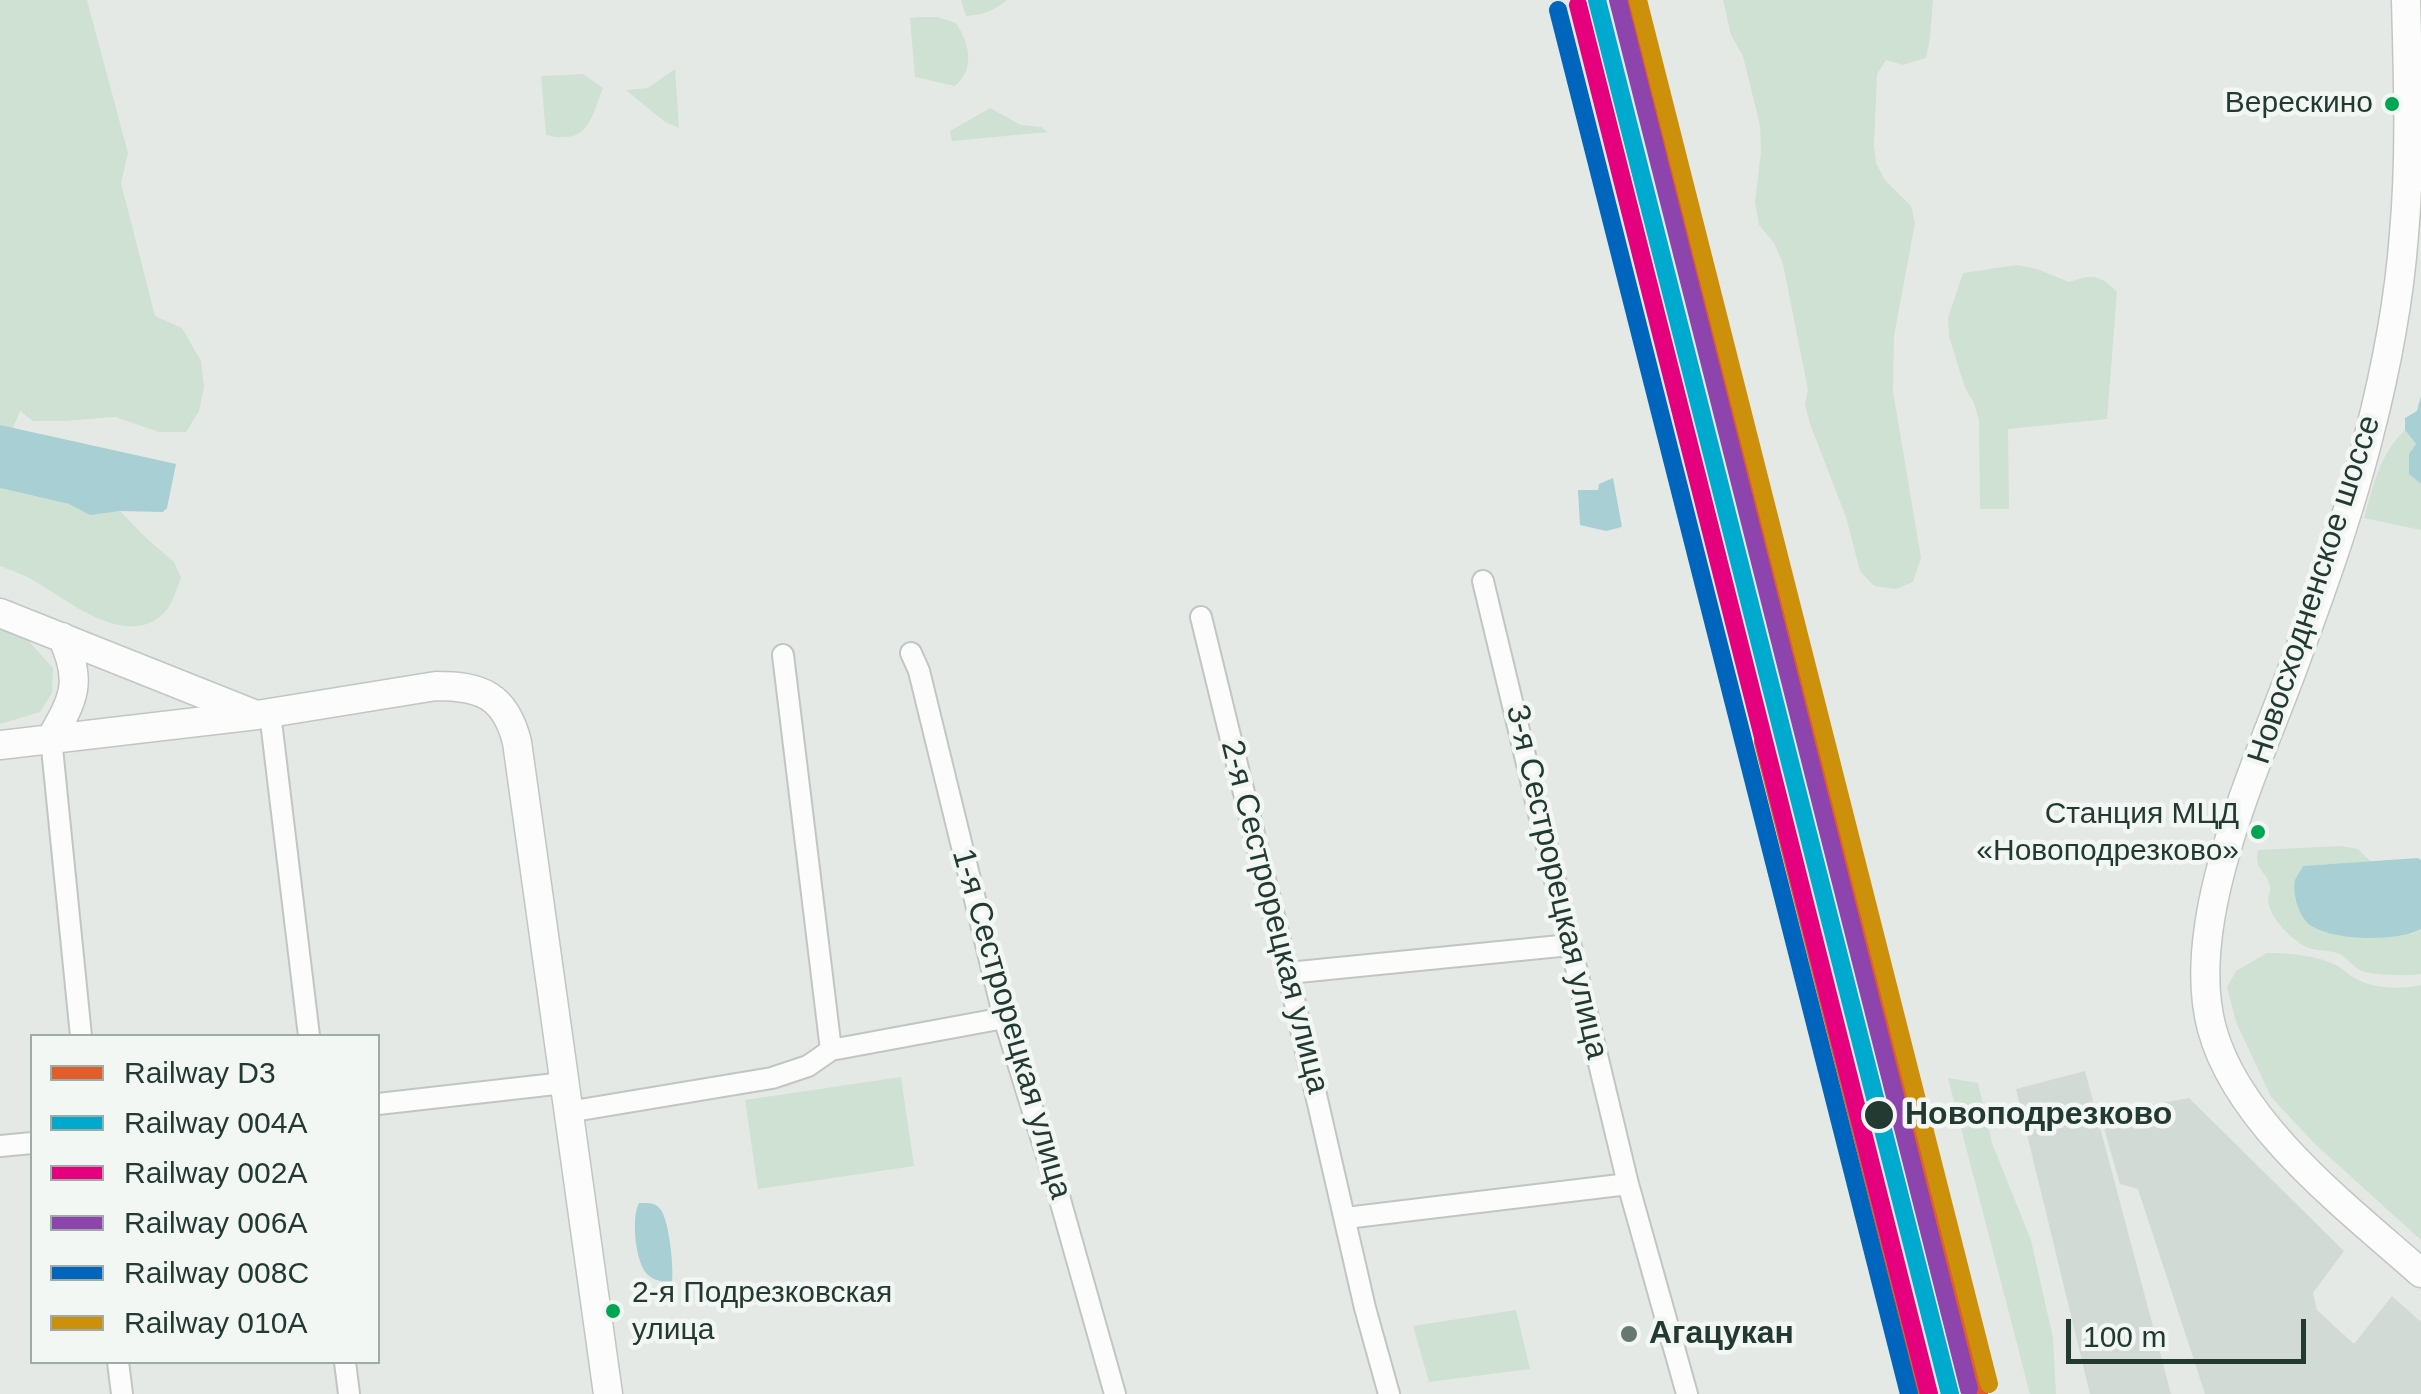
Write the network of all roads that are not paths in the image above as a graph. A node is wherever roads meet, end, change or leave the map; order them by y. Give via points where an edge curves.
1 (2406, 0) edge
2 (1484, 582) dead end
3 (0, 613) edge
4 (1201, 616) dead end
5 (62, 637) junction
6 (911, 653) dead end
7 (782, 655) dead end
8 (263, 714) junction
9 (51, 738) junction
10 (0, 745) edge
11 (1570, 945) junction
12 (1288, 973) junction
13 (1004, 1018) junction
14 (82, 1034) edge
15 (309, 1034) edge
16 (831, 1050) junction
17 (564, 1083) junction
18 (380, 1104) edge
19 (568, 1112) junction
20 (30, 1143) edge
21 (0, 1146) edge
22 (1628, 1184) junction
23 (1346, 1218) junction
24 (2421, 1273) edge
25 (118, 1364) edge
26 (345, 1364) edge
27 (122, 1394) edge
28 (349, 1394) edge
29 (608, 1394) edge
30 (1115, 1394) edge
31 (1389, 1394) edge
32 (1688, 1394) edge

1 - 24 street, Новосходненское шоссе via 2404,234 2386,364 2336,544 2225,860 2208,936 2205,994 2227,1066 2272,1133
2 - 11 street, 3-я Сестрорецкая улица
3 - 5 street
4 - 12 street, 2-я Сестрорецкая улица
5 - 8 street
5 - 9 street via 75,689
6 - 13 street, 1-я Сестрорецкая улица
7 - 16 street
8 - 9 street
8 - 15 street
8 - 17 street via 436,686 480,691 504,708 516,742
9 - 10 street
9 - 14 street
11 - 12 street
11 - 22 street, 3-я Сестрорецкая улица
12 - 23 street, 2-я Сестрорецкая улица
13 - 16 street
13 - 30 street, 1-я Сестрорецкая улица
16 - 19 street via 772,1078
17 - 18 street
17 - 19 street
19 - 29 street
20 - 21 street
22 - 23 street
22 - 32 street, 3-я Сестрорецкая улица
23 - 31 street, 2-я Сестрорецкая улица
25 - 27 street
26 - 28 street

